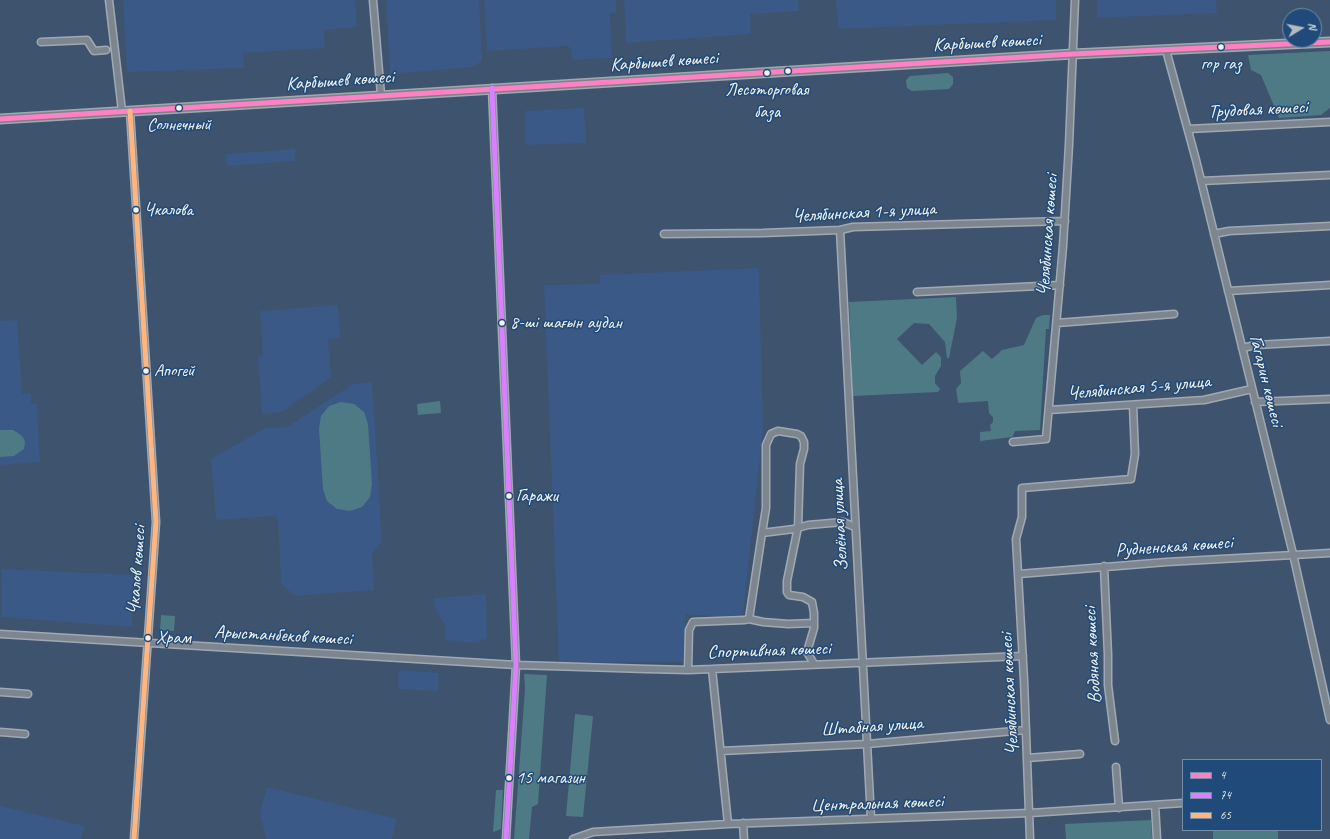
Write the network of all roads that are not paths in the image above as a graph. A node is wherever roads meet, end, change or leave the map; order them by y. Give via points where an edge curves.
1 (109, 0) edge
2 (373, 0) edge
3 (1074, 0) edge
4 (41, 42) dead end
5 (1330, 42) edge
6 (106, 50) dead end
7 (1166, 50) junction
8 (1073, 54) junction
9 (492, 88) junction
10 (381, 95) junction
11 (126, 111) junction
12 (0, 119) edge
13 (1330, 122) edge
14 (1188, 129) junction
15 (1330, 175) edge
16 (1201, 181) junction
17 (1065, 221) junction
18 (1330, 226) edge
19 (840, 230) junction
20 (664, 234) dead end
21 (1214, 234) junction
22 (1060, 285) junction
23 (1330, 285) edge
24 (917, 292) dead end
25 (1228, 292) junction
26 (1174, 314) dead end
27 (1057, 323) junction
28 (1330, 341) edge
29 (1242, 348) junction
30 (1252, 389) junction
31 (1330, 399) edge
32 (1255, 402) junction
33 (1133, 405) junction
34 (1049, 410) junction
35 (1013, 442) dead end
36 (798, 527) junction
37 (855, 527) junction
38 (762, 533) junction
39 (1330, 552) edge
40 (1293, 554) junction
41 (1104, 566) junction
42 (1019, 574) junction
43 (749, 619) junction
44 (814, 624) junction
45 (0, 634) edge
46 (148, 644) junction
47 (1023, 656) junction
48 (863, 662) junction
49 (814, 664) junction
50 (516, 665) junction
51 (712, 669) junction
52 (688, 670) junction
53 (0, 692) edge
54 (28, 694) dead end
55 (1330, 716) edge
56 (1026, 730) junction
57 (0, 732) edge
58 (25, 734) dead end
59 (1115, 741) dead end
60 (867, 744) junction
61 (721, 751) junction
62 (1080, 754) dead end
63 (1028, 758) junction
64 (1116, 767) dead end
65 (1182, 803) edge
66 (1155, 805) junction
67 (1118, 808) junction
68 (1030, 813) junction
69 (871, 819) junction
70 (728, 824) junction
71 (744, 824) junction
72 (134, 839) edge
73 (506, 839) edge
74 (573, 839) edge
75 (744, 839) edge
76 (1030, 839) edge
77 (1157, 839) edge

1 - 11 street, Чкалов көшесі
2 - 10 street
3 - 8 street, Челябинская көшесі
4 - 6 street via 87,40 94,51
5 - 7 main road, Карбышев көшесі
7 - 8 main road, Карбышев көшесі
7 - 14 street, Гагарин көшесі
8 - 9 main road, Карбышев көшесі
8 - 17 street, Челябинская көшесі
9 - 10 main road, Карбышев көшесі
9 - 50 street
10 - 11 main road, Карбышев көшесі
11 - 12 main road, Карбышев көшесі
11 - 46 street, Чкалов көшесі via 155,491 156,522
13 - 14 street, Трудовая көшесі
14 - 16 street, Гагарин көшесі
15 - 16 street
16 - 21 street, Гагарин көшесі
17 - 19 street, Челябинская 1-я улица via 853,227
17 - 22 street, Челябинская көшесі
18 - 21 street
19 - 20 street, Челябинская 1-я улица
19 - 37 street, Зелёная улица
21 - 25 street, Гагарин көшесі
22 - 24 street
22 - 27 street, Челябинская көшесі
23 - 25 street
25 - 29 street, Гагарин көшесі
26 - 27 street
27 - 34 street, Челябинская көшесі
28 - 29 street
29 - 30 street, Гагарин көшесі
30 - 32 street, Гагарин көшесі
30 - 33 street, Челябинская 5-я улица via 1204,400
31 - 32 street
32 - 40 street, Гагарин көшесі
33 - 34 street, Челябинская 5-я улица
33 - 42 street, Челябинская көшесі via 1135,454 1132,479 1022,488 1022,517 1016,540
34 - 35 street, Челябинская көшесі via 1046,439
36 - 37 street via 843,522
36 - 38 street
36 - 38 street via 800,464 804,442 801,436 778,432 771,434 766,445 766,508
36 - 44 street via 787,592 789,595 803,597 812,602
37 - 48 street, Зелёная улица
38 - 43 street
39 - 40 street, Рудненская көшесі
40 - 41 street, Рудненская көшесі
40 - 55 street, Гагарин көшесі
41 - 42 street, Рудненская көшесі
41 - 59 street, Водяная көшесі via 1108,685
42 - 47 street, Челябинская көшесі
43 - 44 street
43 - 52 street via 693,622 688,630
44 - 49 street via 808,652
45 - 46 street, Арыстанбеков көшесі
46 - 50 street, Арыстанбеков көшесі
46 - 72 street, Чкалов көшесі
47 - 48 street, Спортивная көшесі
47 - 56 street, Челябинская көшесі
48 - 49 street, Спортивная көшесі
48 - 60 street, Зелёная улица
49 - 51 street, Спортивная көшесі
50 - 52 street, Спортивная көшесі
50 - 73 street
51 - 52 street, Спортивная көшесі
51 - 61 street
53 - 54 street
56 - 60 street, Штабная улица
56 - 63 street, Челябинская көшесі
57 - 58 street
60 - 61 street, Штабная улица
60 - 69 street, Зелёная улица
61 - 70 street
62 - 63 street
63 - 68 street, Челябинская көшесі
64 - 67 street
65 - 66 street, Центральная көшесі
66 - 67 street, Центральная көшесі
66 - 77 street
67 - 68 street, Центральная көшесі
68 - 69 street, Центральная көшесі
68 - 76 street, Челябинская көшесі
69 - 71 street, Центральная көшесі
70 - 71 street, Центральная көшесі
70 - 74 street, Центральная көшесі via 593,832
71 - 75 street

